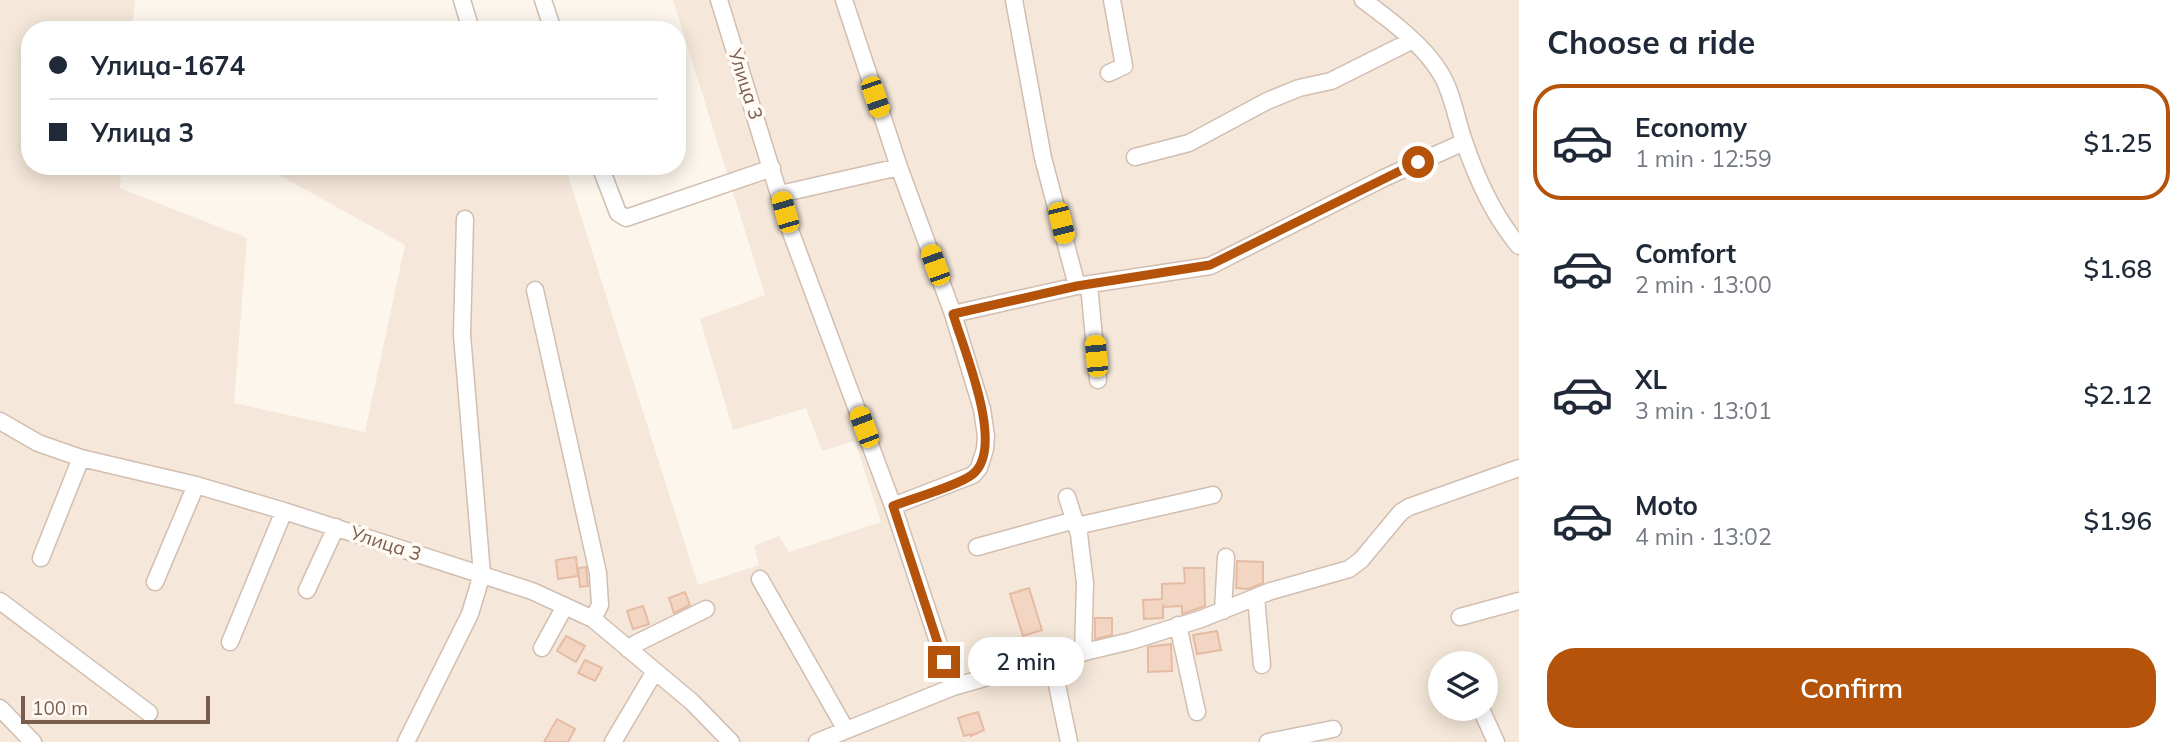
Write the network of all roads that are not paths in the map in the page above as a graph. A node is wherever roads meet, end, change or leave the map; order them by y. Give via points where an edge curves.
1 (462, 0) edge
2 (543, 0) edge
3 (719, 0) edge
4 (844, 0) edge
5 (1014, 0) edge
6 (1112, 0) edge
7 (1363, 0) edge
8 (468, 21) edge
9 (550, 21) edge
10 (1411, 41) junction
11 (1109, 73) dead end
12 (1464, 142) junction
13 (1135, 157) dead end
14 (899, 167) junction
15 (772, 168) junction
16 (603, 175) edge
17 (780, 194) junction
18 (465, 219) dead end
19 (1517, 239) edge
20 (1083, 285) junction
21 (535, 290) dead end
22 (953, 314) junction
23 (1098, 380) dead end
24 (0, 421) edge
25 (81, 458) junction
26 (1519, 468) edge
27 (196, 485) junction
28 (1213, 495) dead end
29 (1067, 497) dead end
30 (893, 506) junction
31 (284, 511) junction
32 (1076, 523) junction
33 (336, 527) junction
34 (977, 547) dead end
35 (1226, 557) dead end
36 (41, 558) dead end
37 (482, 574) junction
38 (760, 579) dead end
39 (155, 582) dead end
40 (307, 590) dead end
41 (1256, 597) junction
42 (0, 601) edge
43 (1519, 601) edge
44 (565, 606) junction
45 (706, 610) dead end
46 (1223, 611) junction
47 (1460, 617) dead end
48 (593, 619) junction
49 (1178, 625) junction
50 (230, 642) dead end
51 (542, 648) dead end
52 (628, 649) junction
53 (1083, 653) junction
54 (1052, 661) junction
55 (1262, 665) dead end
56 (655, 671) junction
57 (953, 687) junction
58 (0, 708) edge
59 (1197, 712) dead end
60 (149, 713) dead end
61 (1486, 721) edge
62 (1333, 729) dead end
63 (846, 730) junction
64 (33, 742) edge
65 (406, 742) edge
66 (613, 742) edge
67 (731, 742) edge
68 (817, 742) edge
69 (1069, 742) edge
70 (1268, 742) edge
71 (1496, 742) edge

1 - 8 street
2 - 9 street
3 - 15 street, Улица 3
4 - 14 street
5 - 20 street via 1043,158
6 - 11 street via 1124,66
7 - 10 street
10 - 12 street via 1442,75
10 - 13 street via 1331,81 1266,101 1189,143
12 - 19 street via 1488,201
12 - 20 street via 1210,265
14 - 17 street
14 - 22 street
15 - 16 street via 626,218 618,213
15 - 17 street, Улица 3
17 - 30 street, Улица 3
18 - 37 street via 462,335
20 - 22 street
20 - 23 street
21 - 48 street via 598,573 600,606
22 - 30 street via 982,409 986,436 982,459 966,479
24 - 25 street, Улица 3 via 38,443
25 - 27 street, Улица 3
25 - 36 street
26 - 41 street via 1409,507 1349,569
27 - 31 street, Улица 3
27 - 39 street
28 - 32 street
29 - 32 street
30 - 57 street, Улица 3
31 - 33 street, Улица 3
31 - 50 street
32 - 34 street
32 - 53 street via 1085,583
33 - 37 street, Улица 3
33 - 40 street
35 - 46 street
37 - 44 street, Улица 3
37 - 65 street via 470,614
38 - 63 street
41 - 46 street
41 - 55 street
42 - 60 street
43 - 47 street
44 - 48 street, Улица 3
44 - 51 street
45 - 52 street
46 - 49 street
48 - 52 street, Улица 3
49 - 53 street
49 - 59 street
52 - 56 street, Улица 3
53 - 54 street
54 - 57 street
54 - 69 street
56 - 66 street
56 - 67 street, Улица 3
57 - 63 street
58 - 64 street
61 - 71 street
62 - 70 street
63 - 68 street

